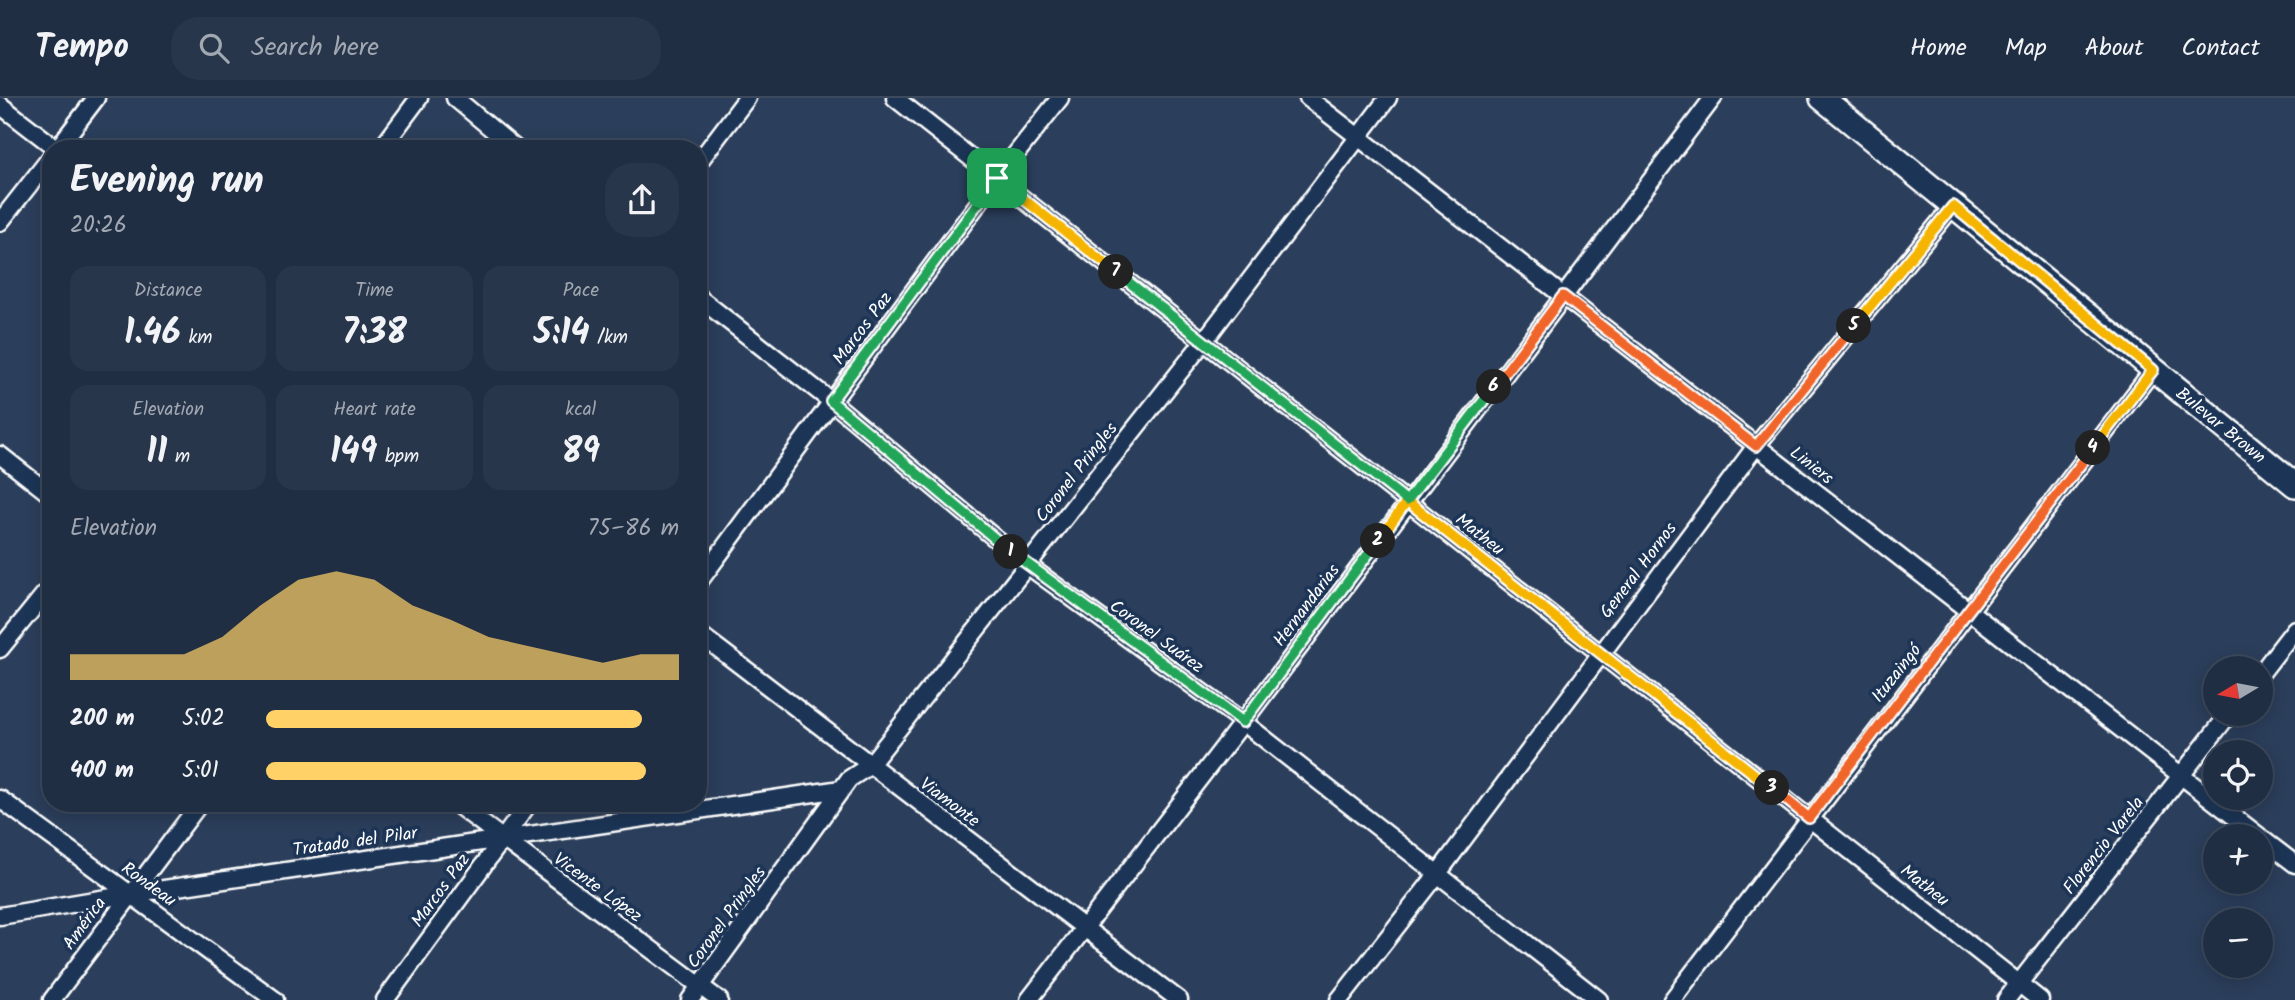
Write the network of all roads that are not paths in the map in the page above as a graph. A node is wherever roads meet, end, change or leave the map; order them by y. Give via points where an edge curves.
1 (96, 98) edge
2 (419, 98) edge
3 (455, 98) edge
4 (747, 98) edge
5 (895, 98) edge
6 (1060, 98) edge
7 (1308, 98) edge
8 (1388, 98) edge
9 (1713, 98) edge
10 (1822, 98) edge
11 (0, 105) edge
12 (1358, 137) junction
13 (45, 140) edge
14 (64, 140) edge
15 (388, 140) edge
16 (505, 140) edge
17 (707, 151) edge
18 (42, 168) edge
19 (997, 178) junction
20 (1953, 206) junction
21 (0, 222) edge
22 (1563, 296) junction
23 (707, 304) edge
24 (1204, 341) junction
25 (2153, 370) junction
26 (831, 401) junction
27 (1756, 446) junction
28 (0, 455) edge
29 (2295, 485) edge
30 (42, 488) edge
31 (1407, 501) junction
32 (1027, 565) junction
33 (707, 571) edge
34 (42, 597) edge
35 (1968, 611) junction
36 (2295, 629) edge
37 (707, 640) edge
38 (0, 649) edge
39 (1599, 653) junction
40 (2273, 657) edge
41 (1243, 722) junction
42 (2220, 726) edge
43 (869, 766) junction
44 (2181, 776) junction
45 (841, 789) junction
46 (0, 799) edge
47 (707, 809) edge
48 (193, 812) edge
49 (466, 812) edge
50 (522, 812) edge
51 (685, 812) edge
52 (1809, 818) junction
53 (2243, 824) edge
54 (501, 839) junction
55 (2273, 847) edge
56 (2295, 864) edge
57 (1436, 876) junction
58 (130, 894) junction
59 (0, 916) edge
60 (1084, 928) junction
61 (2020, 984) junction
62 (700, 986) junction
63 (52, 1000) edge
64 (275, 1000) edge
65 (384, 1000) edge
66 (690, 1000) edge
67 (719, 1000) edge
68 (1029, 1000) edge
69 (1179, 1000) edge
70 (1339, 1000) edge
71 (1599, 1000) edge
72 (1672, 1000) edge
73 (2006, 1000) edge
74 (2040, 1000) edge

1 - 14 street
2 - 15 street
3 - 16 street
4 - 17 street
5 - 19 street, Matheu
6 - 19 street, Marcos Paz
7 - 12 street, Liniers
8 - 12 street, Coronel Pringles
9 - 22 street, Hernandarias
10 - 20 main road, Bulevar Brown
11 - 13 street
12 - 22 street, Liniers
12 - 24 street, Coronel Pringles
18 - 21 street
19 - 24 street, Matheu
19 - 26 street, Marcos Paz
20 - 25 main road, Bulevar Brown
20 - 27 street, General Hornos
22 - 27 street, Liniers
22 - 31 street, Hernandarias
23 - 26 street, Coronel Suárez
24 - 31 street, Matheu
24 - 32 street, Coronel Pringles
25 - 29 main road, Bulevar Brown
25 - 35 street, Ituzaingó
26 - 32 street, Coronel Suárez
26 - 33 street, Marcos Paz
27 - 35 street, Liniers
27 - 39 street, General Hornos
28 - 30 street
31 - 39 street, Matheu
31 - 41 street, Hernandarias
32 - 41 street, Coronel Suárez
32 - 43 street, Coronel Pringles
34 - 38 street
35 - 44 street, Liniers
35 - 52 street, Ituzaingó
36 - 40 street
37 - 43 street, Viamonte
39 - 52 street, Matheu
39 - 57 street, General Hornos
41 - 57 street, Coronel Suárez
41 - 60 street, Hernandarias
42 - 44 street, Florencio Varela
43 - 45 street, Coronel Pringles
43 - 60 street, Viamonte
44 - 53 street, Liniers
44 - 61 street, Florencio Varela
45 - 47 street, Tratado del Pilar
45 - 62 street, Coronel Pringles
46 - 58 street, Rondeau
48 - 58 street, América
49 - 54 street, Vicente López
50 - 54 street, Marcos Paz
51 - 54 street, Tratado del Pilar
52 - 61 street, Matheu
52 - 72 street, Ituzaingó
54 - 58 street, Tratado del Pilar
54 - 62 street, Vicente López
54 - 65 street, Marcos Paz
55 - 56 street, Liniers
57 - 70 street, General Hornos
57 - 71 street, Coronel Suárez
58 - 59 street, Tratado del Pilar
58 - 63 street, América
58 - 64 street, Rondeau
60 - 68 street, Hernandarias
60 - 69 street, Viamonte
61 - 73 street, Florencio Varela
61 - 74 street, Matheu
62 - 66 street, Coronel Pringles
62 - 67 street, Vicente López

